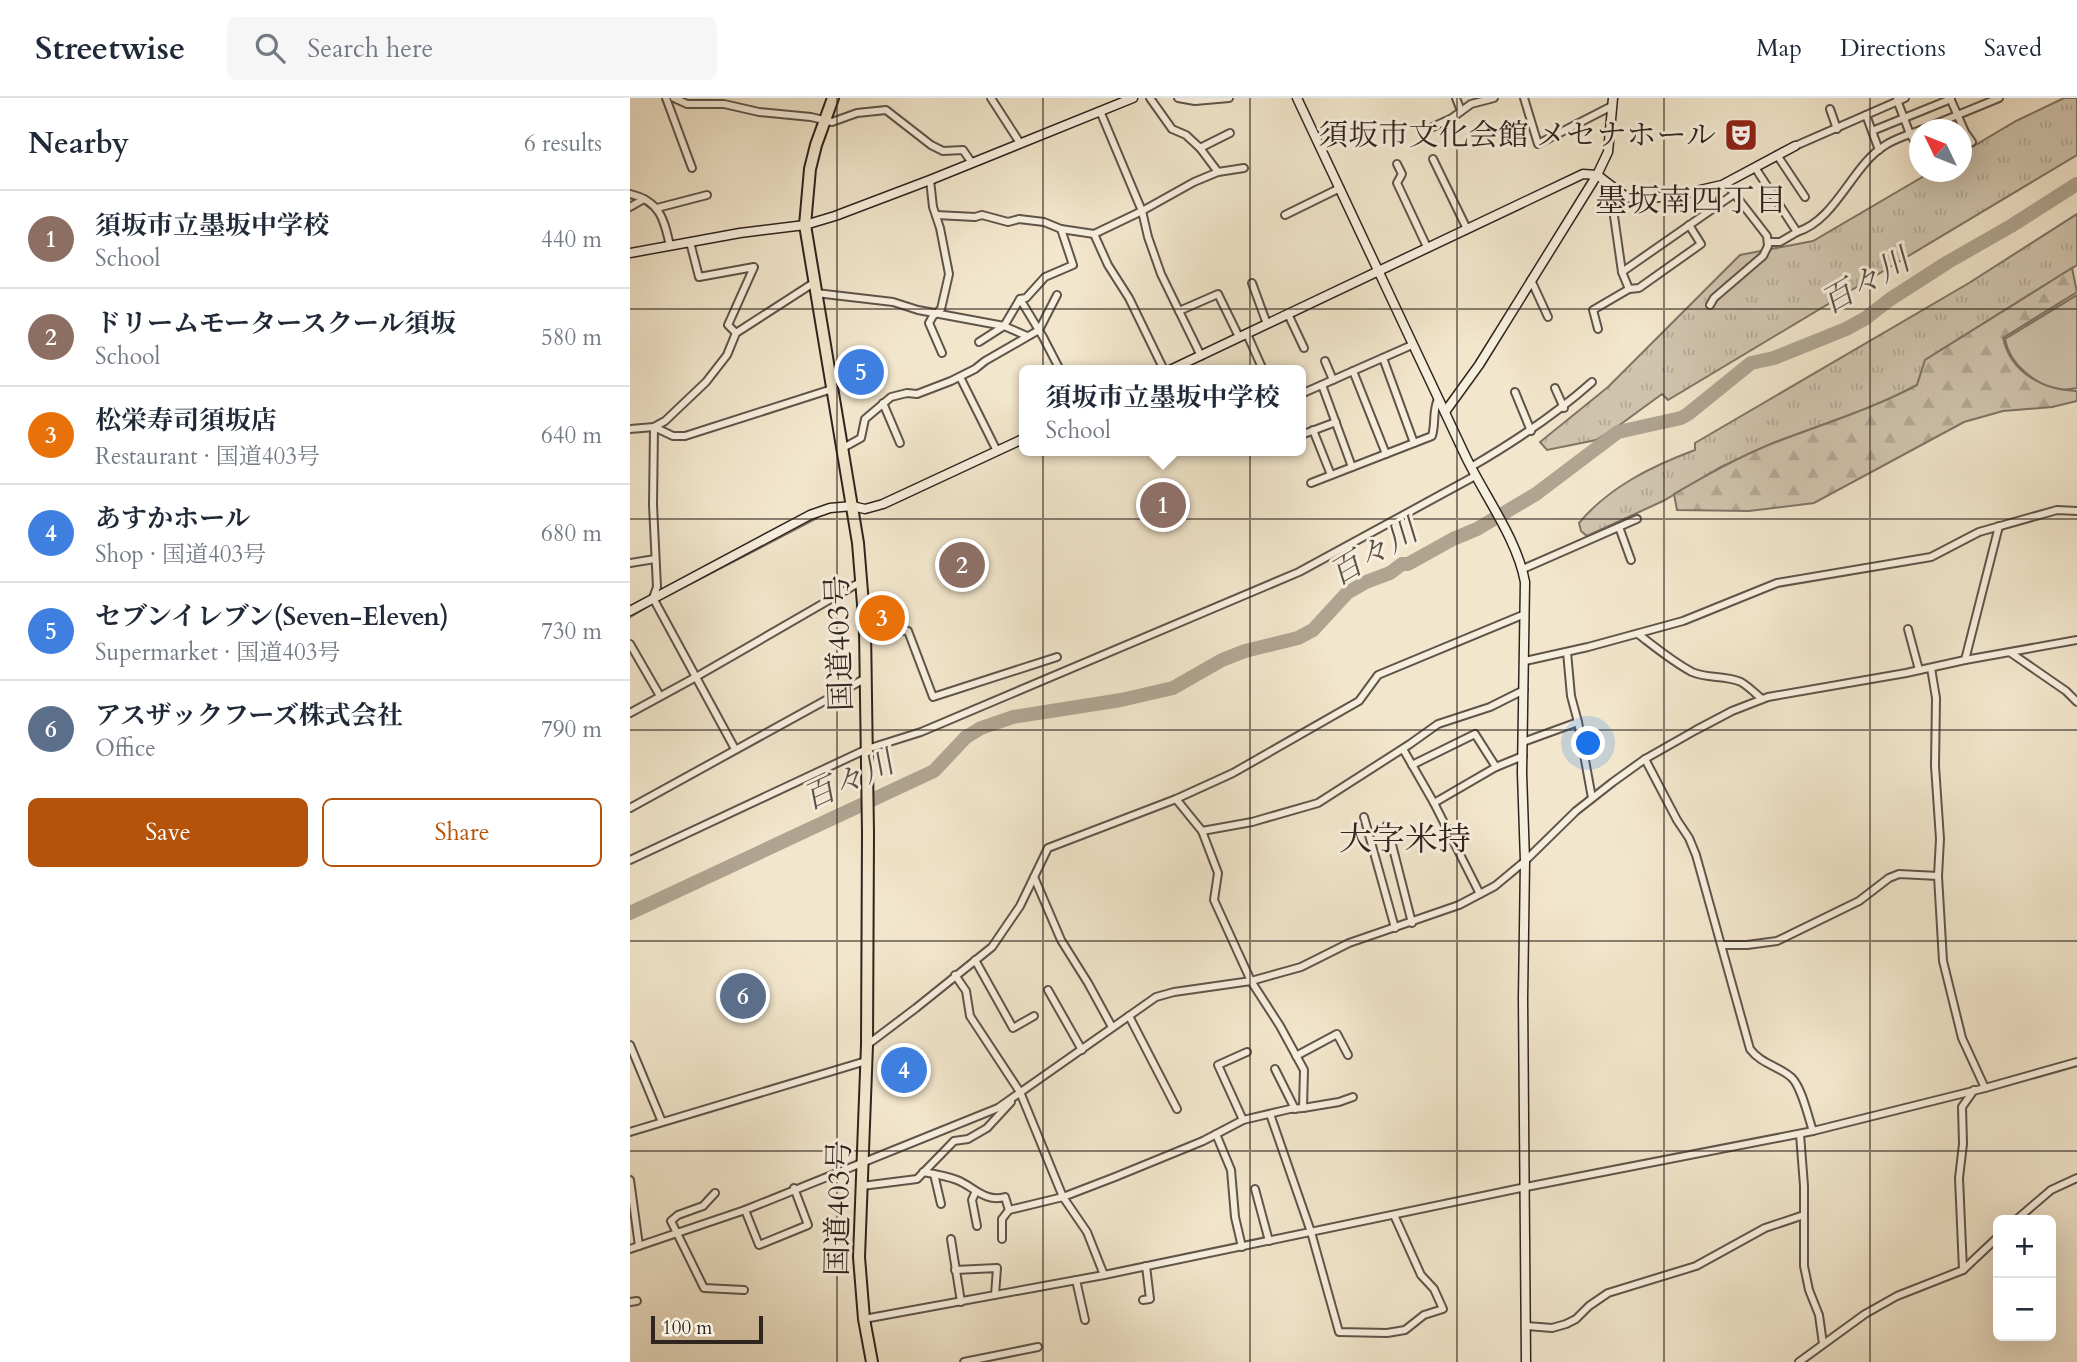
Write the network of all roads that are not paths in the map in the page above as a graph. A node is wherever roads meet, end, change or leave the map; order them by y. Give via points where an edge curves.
1 (666, 98) edge
2 (674, 98) edge
3 (833, 98) edge
4 (991, 98) edge
5 (1133, 98) edge
6 (1150, 98) edge
7 (1178, 98) edge
8 (1229, 98) edge
9 (1297, 98) edge
10 (1456, 98) edge
11 (1494, 98) edge
12 (1524, 98) edge
13 (1905, 98) edge
14 (1951, 98) edge
15 (1999, 98) edge
16 (1897, 99) edge
17 (715, 101) edge
18 (1612, 102) edge
19 (1830, 109) dead end
20 (1101, 111) junction
21 (1461, 111) junction
22 (1957, 114) junction
23 (1866, 115) junction
24 (1904, 118) junction
25 (1945, 119) edge
26 (1960, 119) edge
27 (824, 120) junction
28 (1837, 129) junction
29 (1872, 131) junction
30 (1909, 131) edge
31 (1422, 132) dead end
32 (1230, 133) dead end
33 (1909, 134) edge
34 (1020, 143) junction
35 (1796, 146) joint
36 (1200, 148) junction
37 (1879, 150) junction
38 (1777, 155) junction
39 (1433, 159) dead end
40 (972, 163) junction
41 (1397, 164) dead end
42 (692, 168) dead end
43 (1244, 168) dead end
44 (1756, 169) junction
45 (1218, 172) junction
46 (1597, 175) junction
47 (930, 180) junction
48 (1726, 183) junction
49 (1340, 188) junction
50 (1620, 193) junction
51 (630, 194) edge
52 (1734, 194) junction
53 (707, 195) dead end
54 (1805, 197) dead end
55 (644, 199) junction
56 (630, 207) edge
57 (657, 208) junction
58 (1142, 211) junction
59 (936, 215) junction
60 (1285, 215) dead end
61 (805, 225) junction
62 (1689, 225) junction
63 (1061, 229) junction
64 (1467, 229) junction
65 (1797, 232) junction
66 (1094, 234) junction
67 (1768, 242) junction
68 (690, 243) junction
69 (670, 246) junction
70 (1427, 247) junction
71 (630, 253) edge
72 (1378, 271) junction
73 (1622, 272) junction
74 (1531, 280) junction
75 (1252, 283) dead end
76 (815, 287) junction
77 (1629, 289) junction
78 (1057, 295) dead end
79 (1020, 299) junction
80 (1710, 305) dead end
81 (1179, 311) junction
82 (936, 314) junction
83 (1288, 314) junction
84 (1548, 317) dead end
85 (1267, 324) junction
86 (1004, 326) junction
87 (1598, 329) dead end
88 (1039, 330) junction
89 (736, 333) junction
90 (1243, 336) junction
91 (1027, 337) junction
92 (979, 342) dead end
93 (1412, 345) junction
94 (1304, 348) dead end
95 (942, 354) dead end
96 (1201, 356) junction
97 (1383, 358) junction
98 (1325, 361) dead end
99 (1057, 365) edge
100 (1162, 365) edge
101 (1181, 365) edge
102 (1260, 365) edge
103 (1353, 371) junction
104 (960, 377) junction
105 (1333, 380) junction
106 (1592, 382) dead end
107 (1322, 385) junction
108 (1555, 388) dead end
109 (832, 389) junction
110 (1306, 392) edge
111 (1515, 392) dead end
112 (1438, 399) junction
113 (883, 403) junction
114 (1563, 408) junction
115 (1445, 412) junction
116 (1336, 422) junction
117 (654, 427) junction
118 (630, 429) edge
119 (1313, 430) junction
120 (1531, 430) junction
121 (1306, 433) edge
122 (1019, 441) edge
123 (900, 443) dead end
124 (1414, 443) junction
125 (843, 448) junction
126 (997, 452) junction
127 (1386, 454) junction
128 (1352, 467) junction
129 (1471, 467) junction
130 (1331, 475) junction
131 (1476, 478) junction
132 (1311, 483) dead end
133 (852, 506) junction
134 (2077, 511) edge
135 (1637, 519) dead end
136 (1999, 526) junction
137 (1619, 527) junction
138 (1628, 557) dead end
139 (655, 559) junction
140 (630, 563) edge
141 (1522, 569) junction
142 (862, 581) junction
143 (653, 598) junction
144 (630, 611) edge
145 (1525, 614) junction
146 (865, 629) junction
147 (1908, 629) dead end
148 (1639, 634) junction
149 (2077, 640) edge
150 (630, 644) edge
151 (1567, 652) junction
152 (2011, 653) junction
153 (1057, 657) dead end
154 (1965, 660) junction
155 (1525, 661) junction
156 (1931, 668) junction
157 (1919, 670) junction
158 (696, 677) junction
159 (866, 678) junction
160 (1524, 690) junction
161 (660, 696) junction
162 (1762, 699) junction
163 (2077, 702) edge
164 (630, 713) edge
165 (1578, 722) junction
166 (1523, 743) junction
167 (735, 749) junction
168 (1403, 749) junction
169 (867, 751) junction
170 (1523, 756) junction
171 (1645, 760) junction
172 (1412, 765) junction
173 (1496, 767) junction
174 (1592, 798) junction
175 (1176, 799) junction
176 (1434, 803) junction
177 (630, 808) edge
178 (1364, 817) dead end
179 (1387, 825) dead end
180 (1202, 831) junction
181 (630, 860) edge
182 (1525, 861) junction
183 (1938, 876) junction
184 (1034, 877) junction
185 (1480, 894) junction
186 (1412, 923) junction
187 (1395, 928) junction
188 (1723, 945) junction
189 (975, 960) junction
190 (955, 975) junction
191 (1251, 981) junction
192 (1048, 990) dead end
193 (1034, 1016) dead end
194 (1129, 1016) junction
195 (1112, 1027) junction
196 (630, 1045) edge
197 (867, 1045) junction
198 (1082, 1050) junction
199 (1247, 1052) dead end
200 (1348, 1055) dead end
201 (1296, 1056) junction
202 (866, 1061) junction
203 (2077, 1062) edge
204 (1275, 1069) dead end
205 (1985, 1088) junction
206 (1974, 1090) junction
207 (1020, 1092) junction
208 (1353, 1097) dead end
209 (1299, 1108) junction
210 (1177, 1109) dead end
211 (1270, 1114) junction
212 (1243, 1121) junction
213 (662, 1122) junction
214 (1813, 1131) junction
215 (630, 1132) edge
216 (1216, 1134) junction
217 (1800, 1134) junction
218 (864, 1161) junction
219 (923, 1172) junction
220 (934, 1174) junction
221 (2077, 1178) edge
222 (630, 1180) edge
223 (862, 1186) junction
224 (1526, 1187) junction
225 (794, 1188) junction
226 (1255, 1189) dead end
227 (715, 1193) dead end
228 (975, 1193) junction
229 (1063, 1196) junction
230 (941, 1204) dead end
231 (745, 1210) junction
232 (1009, 1210) junction
233 (1394, 1215) junction
234 (1804, 1215) junction
235 (2022, 1215) edge
236 (977, 1226) dead end
237 (1311, 1232) junction
238 (677, 1233) junction
239 (951, 1239) dead end
240 (1002, 1239) dead end
241 (1269, 1241) junction
242 (1993, 1242) edge
243 (639, 1246) junction
244 (1242, 1247) junction
245 (630, 1249) edge
246 (1146, 1266) junction
247 (955, 1270) junction
248 (1963, 1270) junction
249 (1104, 1275) junction
250 (1076, 1280) junction
251 (744, 1290) dead end
252 (995, 1295) junction
253 (1150, 1299) dead end
254 (961, 1302) junction
255 (863, 1319) junction
256 (1085, 1320) dead end
257 (1527, 1326) junction
258 (1823, 1344) junction
259 (1038, 1347) dead end
260 (872, 1362) edge
261 (964, 1362) edge
262 (1527, 1362) edge
263 (1799, 1362) edge

1 - 42 street
2 - 17 street via 687,104
3 - 27 highway, 国道403号
4 - 34 street
5 - 20 street
6 - 36 street via 1172,129
7 - 8 street
9 - 49 street
10 - 21 street
11 - 21 street
12 - 18 street via 1538,144
13 - 16 street
14 - 22 street
14 - 24 street
15 - 22 street
16 - 23 street
16 - 24 street
17 - 27 street
18 - 46 street via 1608,152
19 - 28 street
20 - 34 street
20 - 58 street
21 - 31 street
22 - 25 street
22 - 26 street
23 - 28 street
23 - 29 street
24 - 29 street
24 - 30 street
27 - 40 street via 886,110 931,145 963,150
27 - 61 highway, 国道403号 via 810,169
28 - 35 street
29 - 37 street
32 - 36 street
33 - 37 street
34 - 40 street
35 - 38 street
36 - 45 street
37 - 65 street via 1829,210 1809,228
38 - 44 street
38 - 54 street
39 - 64 street
40 - 47 street
41 - 70 street via 1402,174 1396,183
43 - 45 street
44 - 48 street
44 - 65 street
45 - 58 street
46 - 50 street
46 - 64 street via 1584,174
46 - 74 street
47 - 59 street
47 - 61 street
48 - 50 street via 1641,199
48 - 52 street
49 - 60 street
49 - 72 street
50 - 73 street via 1613,209
51 - 55 street
52 - 62 street
52 - 67 street
53 - 57 street
55 - 56 street
55 - 57 street
57 - 69 street
58 - 66 street
58 - 81 street via 1161,274
59 - 63 street via 982,215 1008,222 1019,219
59 - 82 street via 949,274
61 - 68 street
61 - 76 highway, 国道403号
62 - 73 street
62 - 77 street via 1702,244 1639,288
63 - 66 street
63 - 79 street via 1073,265 1045,277
64 - 70 street
65 - 67 street via 1780,242
66 - 100 street
67 - 80 street via 1763,256
68 - 69 street
68 - 89 street via 699,276 754,267 728,325
69 - 71 street
70 - 72 street
72 - 83 street
72 - 93 street
73 - 77 street
74 - 84 street
74 - 115 street
75 - 85 street
76 - 82 street
76 - 89 street
76 - 109 highway, 国道403号
77 - 87 street via 1594,310
78 - 88 street
79 - 86 street
79 - 88 street
81 - 90 street via 1218,294
81 - 96 street
82 - 86 street
82 - 95 street via 929,323
83 - 85 street
83 - 94 street
85 - 90 street
86 - 91 street
86 - 92 street
88 - 91 street
88 - 99 street
89 - 117 street via 727,355 706,382
90 - 96 street
90 - 102 street
91 - 104 street
93 - 97 street
93 - 112 street
96 - 101 street
97 - 103 street
97 - 124 street
98 - 105 street
103 - 105 street
103 - 127 street
104 - 113 street
104 - 126 street
105 - 107 street
106 - 114 street
107 - 110 street
107 - 116 street
108 - 114 street
109 - 117 street via 685,436
109 - 125 highway, 国道403号
111 - 120 street
112 - 115 street
112 - 124 street via 1432,436
113 - 123 street
113 - 125 street via 865,419 861,438
114 - 120 street
115 - 129 street
116 - 119 street
116 - 128 street
117 - 118 street
117 - 139 street
119 - 121 street
119 - 130 street
120 - 129 street
122 - 126 street
124 - 127 street
125 - 133 highway, 国道403号
126 - 133 street via 883,504 864,509
127 - 128 street
128 - 130 street
129 - 131 street
130 - 132 street
131 - 141 street
131 - 169 street via 1299,572
133 - 142 highway, 国道403号
133 - 143 street via 810,515
134 - 136 street via 2057,510
135 - 137 street
136 - 148 street via 1931,557 1777,583
136 - 154 street
137 - 138 street
137 - 141 street
139 - 140 street
139 - 143 street
141 - 145 street
142 - 146 highway, 国道403号
142 - 158 street
143 - 144 street
143 - 158 street
145 - 155 street
145 - 175 street via 1378,675 1359,701 1233,773
146 - 153 street via 908,631 933,696
146 - 159 highway, 国道403号
147 - 157 street
148 - 151 street
148 - 162 street via 1693,672 1741,682
149 - 152 street
150 - 161 street
151 - 155 street
151 - 165 street
152 - 154 street
152 - 163 street
154 - 156 street
155 - 160 street
156 - 157 street
156 - 183 street via 1936,698
157 - 162 street
158 - 161 street
158 - 167 street
159 - 167 street
159 - 169 highway, 国道403号
160 - 166 street
160 - 168 street via 1438,724
161 - 164 street
162 - 171 street
165 - 166 street
165 - 174 street
166 - 170 street
167 - 177 street
168 - 172 street
168 - 180 street via 1318,803
169 - 181 street
169 - 197 highway, 国道403号
170 - 173 street
170 - 182 street
171 - 174 street
171 - 188 street via 1693,846
172 - 173 street via 1475,734
172 - 176 street
173 - 176 street
174 - 182 street
175 - 180 street
175 - 184 street via 1048,848
176 - 185 street
178 - 187 street
179 - 186 street
180 - 191 street via 1218,873 1214,900
182 - 185 street
182 - 224 street
183 - 188 street via 1899,874 1858,901 1777,941
183 - 205 street via 1947,979 1962,1038
184 - 189 street via 1005,929
184 - 195 street via 1061,940
185 - 186 street
186 - 187 street
187 - 191 street via 1349,943 1301,967
188 - 214 street via 1750,1049 1792,1078
189 - 190 street
189 - 193 street via 1013,1028
190 - 197 street
190 - 207 street via 966,991 970,1016
191 - 194 street via 1156,997
191 - 201 street
192 - 198 street
194 - 195 street
194 - 210 street
195 - 198 street
196 - 213 street
197 - 202 highway, 国道403号
198 - 207 street
199 - 212 street via 1217,1066
200 - 201 street via 1336,1034
201 - 209 street via 1304,1070
202 - 213 street
202 - 218 highway, 国道403号
203 - 205 street
204 - 209 street
205 - 206 street
206 - 214 street
206 - 248 street via 1962,1107
207 - 218 street via 976,1118
207 - 219 street via 987,1128 954,1141
207 - 229 street
208 - 209 street
209 - 211 street
211 - 212 street
211 - 237 street
212 - 216 street
213 - 215 street
214 - 217 street
216 - 229 street
216 - 244 street via 1231,1170
217 - 224 street
217 - 234 street
218 - 223 highway, 国道403号
218 - 225 street
219 - 220 street
219 - 223 street via 917,1179
220 - 228 street via 960,1181
220 - 230 street
221 - 235 street via 2052,1190
222 - 243 street
223 - 255 highway, 国道403号 via 859,1256
224 - 233 street
224 - 257 street
225 - 231 street
225 - 231 street via 808,1225 759,1245
226 - 241 street
227 - 238 street via 703,1206 678,1214 671,1222
228 - 232 street via 1005,1197
228 - 236 street
229 - 232 street
229 - 249 street via 1087,1232
231 - 238 street
232 - 240 street via 1002,1219
233 - 237 street
233 - 237 street via 1421,1275 1443,1308 1405,1330 1339,1332
234 - 257 street via 1765,1228 1696,1266 1608,1293 1566,1324
234 - 258 street via 1804,1266
237 - 241 street
238 - 243 street
238 - 251 street via 704,1288
239 - 247 street
241 - 244 street
242 - 248 street
243 - 245 street
244 - 246 street
246 - 249 street
246 - 253 street
247 - 252 street via 997,1268
247 - 254 street
248 - 258 street via 1897,1296
249 - 250 street
250 - 252 street
250 - 256 street
252 - 254 street
254 - 255 street
255 - 260 highway, 国道403号
257 - 262 street
258 - 263 street
259 - 261 street

